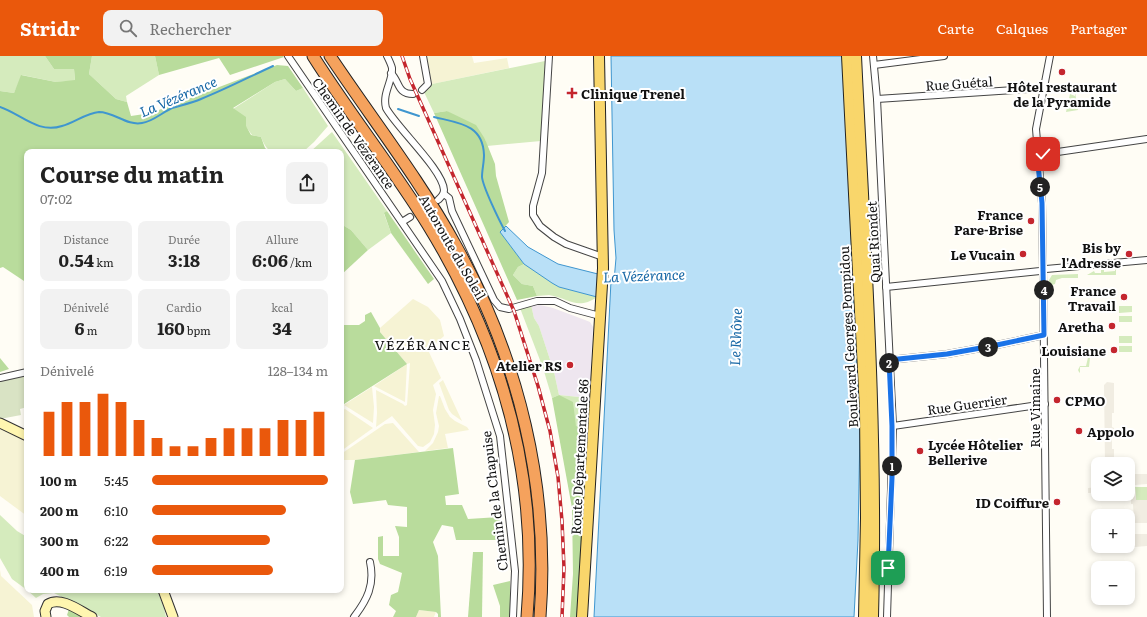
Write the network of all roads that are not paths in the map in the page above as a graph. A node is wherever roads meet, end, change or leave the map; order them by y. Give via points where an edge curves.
1 (288, 56) edge
2 (313, 56) edge
3 (330, 56) edge
4 (388, 56) edge
5 (422, 56) edge
6 (549, 56) edge
7 (599, 56) edge
8 (847, 56) edge
9 (856, 56) edge
10 (873, 56) edge
11 (944, 56) edge
12 (1050, 56) edge
13 (874, 65) junction
14 (391, 73) junction
15 (1044, 88) junction
16 (422, 90) dead end
17 (413, 94) dead end
18 (877, 99) junction
19 (1147, 139) edge
20 (1037, 155) junction
21 (444, 194) junction
22 (438, 200) tunnel mouth
23 (410, 217) tunnel mouth
24 (402, 222) junction
25 (603, 257) junction
26 (1147, 260) edge
27 (1043, 270) junction
28 (886, 287) junction
29 (600, 316) junction
30 (1044, 335) junction
31 (889, 360) junction
32 (24, 373) edge
33 (0, 378) edge
34 (1045, 404) junction
35 (0, 423) edge
36 (892, 426) junction
37 (24, 435) edge
38 (370, 562) dead end
39 (164, 593) edge
40 (46, 617) edge
41 (92, 617) edge
42 (173, 617) edge
43 (354, 617) edge
44 (513, 617) edge
45 (527, 617) edge
46 (540, 617) edge
47 (582, 617) edge
48 (864, 617) edge
49 (873, 617) edge
50 (887, 617) edge
51 (1047, 617) edge

1 - 24 street, Chemin de Vézérance
2 - 45 highway, Autoroute du Soleil via 427,224 460,282 490,349 515,437 523,484 528,528
3 - 46 highway, Autoroute du Soleil via 456,245 484,300 502,345 528,434 536,483 541,525
4 - 14 street
5 - 16 street via 428,84
6 - 25 street via 542,173 533,215 540,226 554,237
7 - 25 main road, Route Départementale 86
8 - 48 main road, Boulevard Georges Pompidou via 865,410
9 - 49 main road, Boulevard Georges Pompidou via 873,411
10 - 13 street, Quai Riondet
11 - 13 street
12 - 15 street, Rue Vimaine
13 - 18 street, Quai Riondet
14 - 17 street via 401,90
14 - 21 street via 384,103 386,108 435,171 442,182
15 - 18 street, Rue Guétal
15 - 20 street, Rue Vimaine via 1036,126
18 - 28 street, Quai Riondet
19 - 20 street
20 - 27 street, Rue Vimaine via 1042,203
21 - 22 street
21 - 29 street via 449,198 454,217 494,300 500,307 509,309 547,300
23 - 24 street
24 - 44 street, Chemin de la Chapuise via 442,281 460,319 500,436 515,571
25 - 29 main road, Route Départementale 86
26 - 27 street
27 - 28 street
27 - 30 street, Rue Vimaine
28 - 31 street, Quai Riondet
29 - 47 main road, Route Départementale 86
30 - 31 street via 954,353
30 - 34 street, Rue Vimaine
31 - 36 street, Quai Riondet
32 - 33 street
34 - 36 street, Rue Guerrier
34 - 51 street, Rue Vimaine
35 - 37 street
36 - 50 street, Quai Riondet
38 - 43 street via 371,587 365,604
39 - 42 street
40 - 41 street via 48,604 57,601

